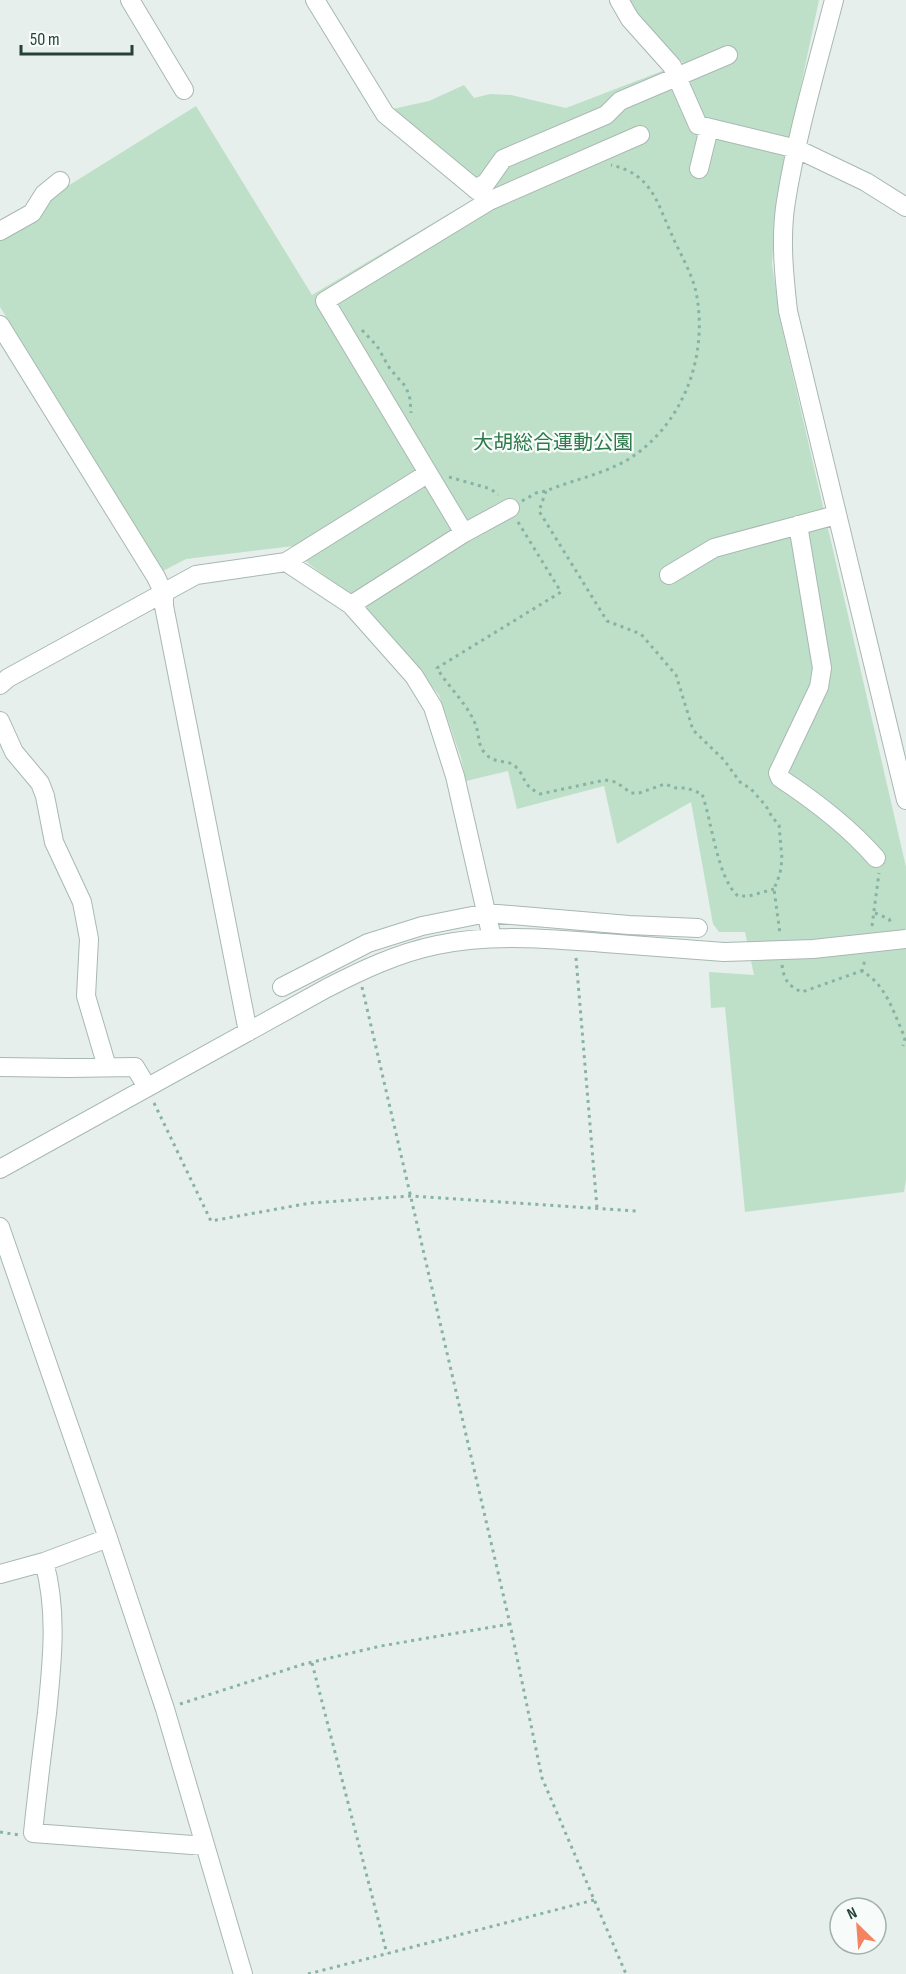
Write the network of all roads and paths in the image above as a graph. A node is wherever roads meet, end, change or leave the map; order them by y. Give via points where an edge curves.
1 (130, 0) edge
2 (315, 0) edge
3 (619, 0) edge
4 (834, 0) edge
5 (728, 56) dead end
6 (677, 77) junction
7 (184, 90) dead end
8 (709, 128) junction
9 (640, 135) dead end
10 (797, 149) junction
11 (609, 164) dead end
12 (699, 169) dead end
13 (60, 181) dead end
14 (482, 195) junction
15 (906, 207) edge
16 (0, 231) edge
17 (0, 325) edge
18 (359, 327) dead end
19 (411, 415) dead end
20 (427, 474) junction
21 (448, 477) dead end
22 (546, 490) junction
23 (510, 508) junction
24 (836, 515) junction
25 (798, 525) junction
26 (464, 533) junction
27 (286, 562) junction
28 (669, 575) dead end
29 (164, 594) junction
30 (351, 604) junction
31 (0, 685) edge
32 (0, 721) edge
33 (906, 800) edge
34 (876, 858) joint
35 (774, 889) junction
36 (487, 913) junction
37 (628, 925) junction
38 (698, 928) dead end
39 (871, 932) dead end
40 (780, 936) dead end
41 (492, 938) junction
42 (906, 939) edge
43 (575, 941) junction
44 (368, 943) junction
45 (628, 945) junction
46 (866, 952) dead end
47 (782, 956) dead end
48 (377, 963) junction
49 (318, 970) junction
50 (358, 972) junction
51 (862, 972) junction
52 (282, 987) dead end
53 (327, 988) junction
54 (248, 1032) junction
55 (903, 1046) dead end
56 (0, 1067) edge
57 (107, 1067) junction
58 (147, 1087) junction
59 (0, 1169) edge
60 (411, 1196) junction
61 (597, 1208) junction
62 (636, 1211) dead end
63 (0, 1227) edge
64 (108, 1538) junction
65 (44, 1562) junction
66 (0, 1574) edge
67 (510, 1624) junction
68 (312, 1663) junction
69 (165, 1708) junction
70 (204, 1843) junction
71 (594, 1900) junction
72 (387, 1954) junction
73 (243, 1974) edge
74 (308, 1974) edge
75 (626, 1974) edge

1 - 7 street
2 - 14 street via 385,114
3 - 6 street
4 - 10 street
5 - 6 street
6 - 8 street via 698,125
6 - 14 street via 620,101 606,115 503,159
8 - 10 street
8 - 12 street
9 - 14 street
10 - 15 street via 866,182
10 - 24 street via 785,203 783,261 788,311
11 - 22 path via 637,174 651,189 696,290 700,338 695,364 687,390 673,414 661,432 638,453 609,470
13 - 16 street via 44,194 32,213
14 - 20 street via 325,301
17 - 29 street
18 - 19 path via 406,387
20 - 26 street
20 - 27 street
21 - 23 path via 490,489
22 - 23 path
22 - 35 path via 539,511 607,621 641,634 676,675 693,730 751,789 779,825 782,859
23 - 26 street
23 - 35 path via 561,592 437,668 476,726 482,750 493,761 513,764 527,786 540,794 605,780 616,782 631,793 665,784 702,794 731,890 738,896 749,896
24 - 25 street
24 - 33 street
25 - 28 street via 714,548
25 - 34 street via 822,668 819,687 778,773 824,808
26 - 30 street
27 - 29 street via 196,575
27 - 30 street
29 - 31 street
29 - 54 street
30 - 36 street via 414,675 433,707 455,776
32 - 57 street via 14,752 40,783 54,842 82,902 88,939 86,996
34 - 39 path via 879,874
35 - 40 path
36 - 37 street
36 - 41 street
36 - 44 street via 422,926
37 - 38 street
37 - 45 street
41 - 43 street
41 - 48 street via 438,945
42 - 45 street, bridge via 813,949 724,952
43 - 45 street
43 - 61 path
44 - 48 street
44 - 49 street
46 - 51 path
47 - 51 path via 783,977 790,987 802,992
48 - 50 street
49 - 52 street
49 - 53 street
50 - 53 street
50 - 60 path
51 - 55 path via 881,986 905,1038
53 - 54 street
54 - 58 street
56 - 57 street
57 - 58 street via 135,1067
58 - 59 street
58 - 60 path via 211,1221 310,1203
60 - 61 path
60 - 67 path
61 - 62 path
63 - 64 street
64 - 65 street
64 - 69 street
65 - 66 street
65 - 70 street via 52,1611 52,1660 33,1833
67 - 68 path via 381,1646
67 - 71 path via 542,1778
68 - 69 path
68 - 72 path
69 - 70 street
70 - 73 street
71 - 72 path
71 - 75 path
72 - 74 path

